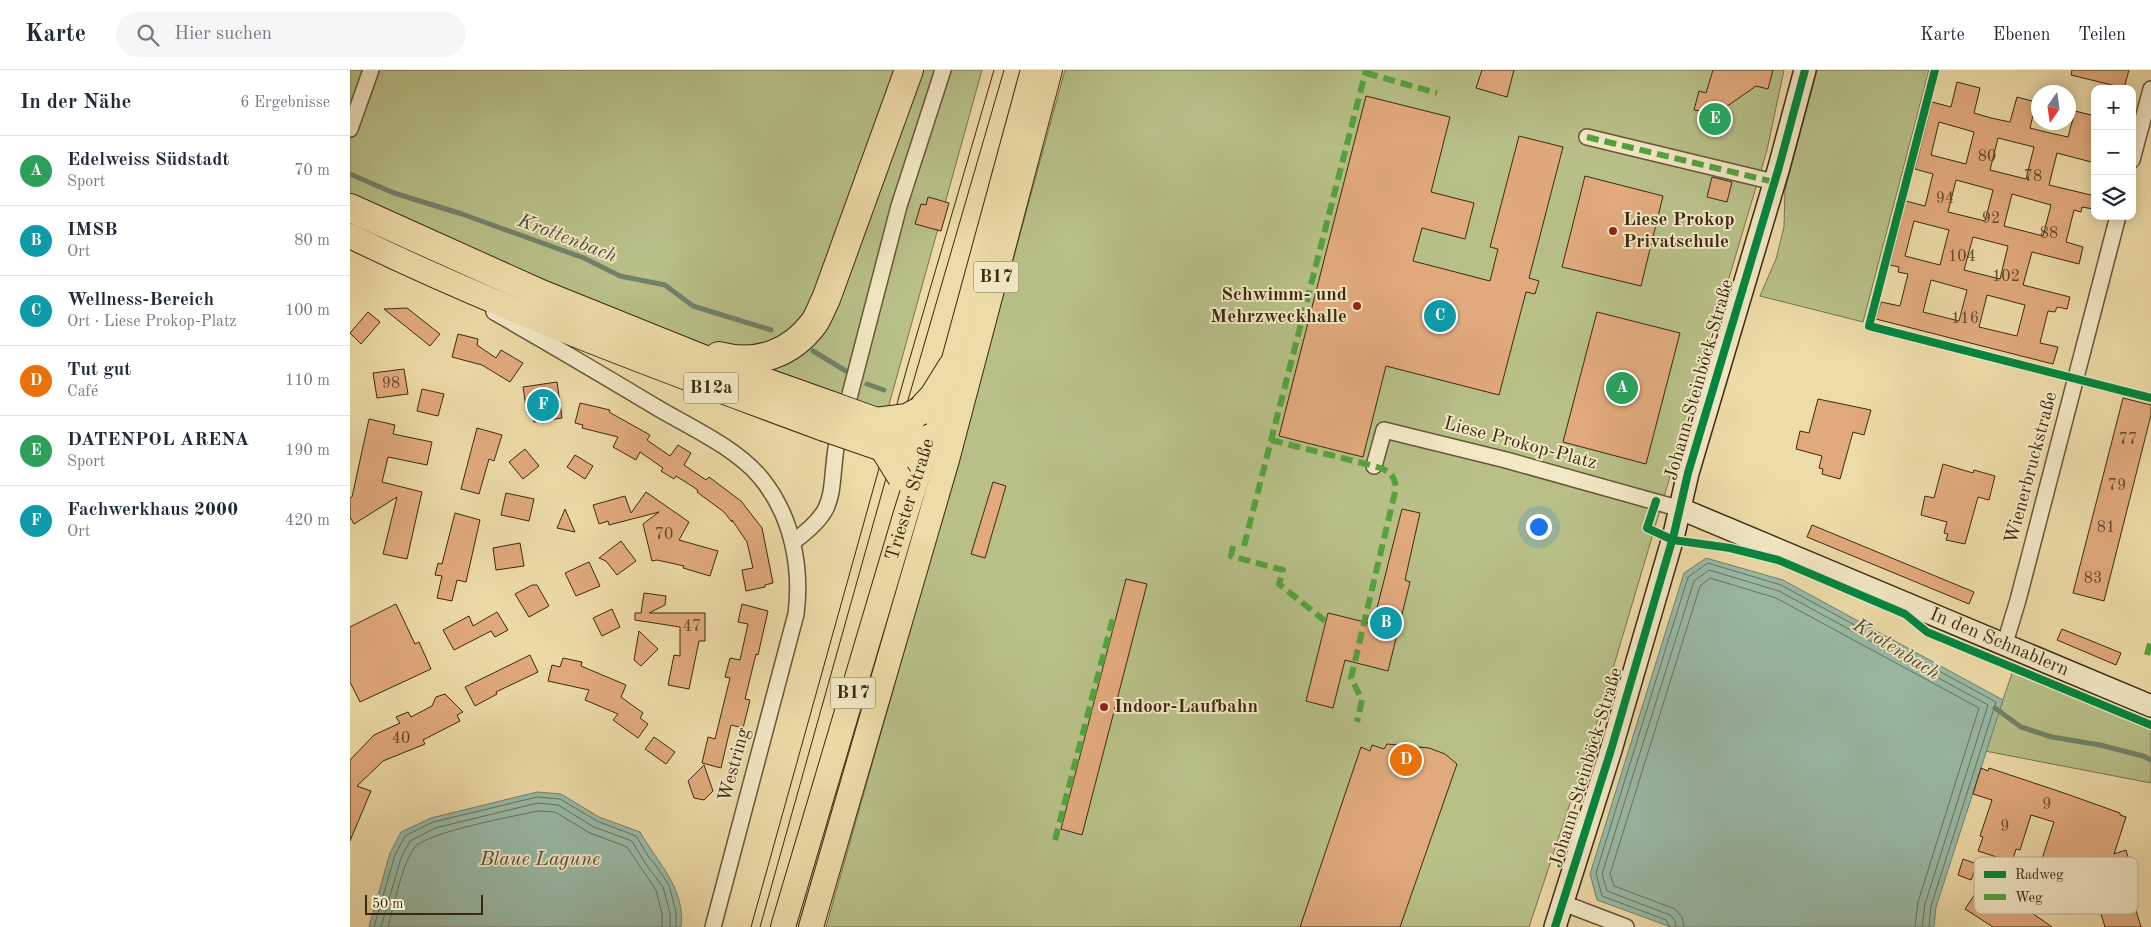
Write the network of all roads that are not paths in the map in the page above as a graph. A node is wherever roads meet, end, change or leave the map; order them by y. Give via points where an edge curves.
1 (371, 70) edge
2 (909, 70) edge
3 (943, 70) edge
4 (1032, 70) edge
5 (1050, 70) edge
6 (1805, 70) edge
7 (2151, 89) edge
8 (350, 129) edge
9 (1587, 137) dead end
10 (2136, 145) edge
11 (1774, 182) junction
12 (350, 208) edge
13 (2117, 220) edge
14 (350, 236) edge
15 (432, 276) junction
16 (661, 342) junction
17 (952, 367) joint
18 (828, 417) junction
19 (923, 443) junction
20 (882, 450) junction
21 (1374, 466) dead end
22 (1681, 509) junction
23 (906, 513) junction
24 (793, 542) junction
25 (2005, 643) junction
26 (2151, 706) edge
27 (1563, 903) junction
28 (713, 927) edge
29 (784, 927) edge
30 (811, 927) edge
31 (1554, 927) edge
32 (1626, 927) edge

1 - 8 street
2 - 16 highway via 815,322 799,339 776,354 745,361
3 - 24 street via 899,206 836,448 830,501 820,518
4 - 17 main road, B17
5 - 19 main road, Triester Straße / B17
6 - 11 street, Johann-Steinböck-Straße
7 - 10 street
9 - 11 street
11 - 22 street, Johann-Steinböck-Straße via 1688,473
12 - 16 highway via 541,294
13 - 25 street, Wienerbruckstraße
14 - 15 main road, B12a
15 - 18 main road, B12a via 654,367
15 - 24 street, Westring via 706,436 746,463 774,498
16 - 18 highway
17 - 19 highway via 934,396
18 - 19 highway, bridge via 876,422
18 - 20 main road, B12a, bridge
19 - 20 main road, B12a, bridge
19 - 23 main road, Triester Straße / B17
19 - 30 main road, Triester Straße / B17
20 - 23 main road, bridge via 900,478
21 - 22 street, Liese Prokop-Platz via 1384,430
22 - 25 street, In den Schnablern
22 - 27 street, Johann-Steinböck-Straße
23 - 29 main road, Triester Straße / B17
24 - 28 street, Westring via 798,585 796,614
25 - 26 street, In den Schnablern
27 - 31 street, Johann-Steinböck-Straße
27 - 32 street

